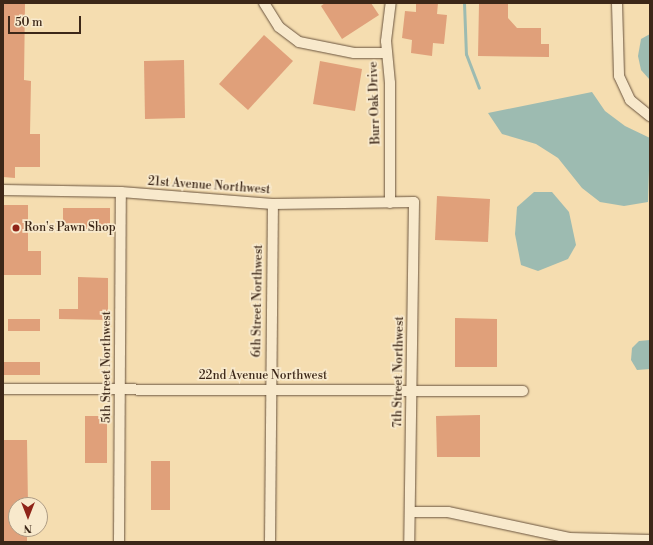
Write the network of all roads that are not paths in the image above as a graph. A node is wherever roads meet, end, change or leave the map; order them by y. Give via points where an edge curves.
1 (264, 3) edge
2 (391, 3) edge
3 (617, 3) edge
4 (387, 53) junction
5 (650, 116) edge
6 (3, 190) edge
7 (121, 192) junction
8 (414, 202) joint
9 (390, 203) junction
10 (273, 204) junction
11 (3, 389) edge
12 (120, 389) junction
13 (269, 389) junction
14 (522, 391) dead end
15 (411, 392) junction
16 (410, 512) junction
17 (650, 540) edge
18 (119, 542) edge
19 (270, 542) edge
20 (409, 542) edge

1 - 4 street via 279,27 299,42 354,53
2 - 4 street, Burr Oak Drive
3 - 5 street via 619,76 630,100
4 - 9 street, Burr Oak Drive via 390,83
6 - 7 street, 21st Avenue Northwest
7 - 10 street, 21st Avenue Northwest
7 - 12 street, 5th Street Northwest
8 - 9 street, 21st Avenue Northwest
8 - 15 street, 7th Street Northwest
9 - 10 street, 21st Avenue Northwest
10 - 13 street, 6th Street Northwest
11 - 12 street, 22nd Avenue Northwest
12 - 13 street, 22nd Avenue Northwest
12 - 18 street, 5th Street Northwest
13 - 15 street, 22nd Avenue Northwest
13 - 19 street, 6th Street Northwest
14 - 15 street, 22nd Avenue Northwest
15 - 16 street, 7th Street Northwest
16 - 17 street via 448,512 569,538
16 - 20 street, 7th Street Northwest

